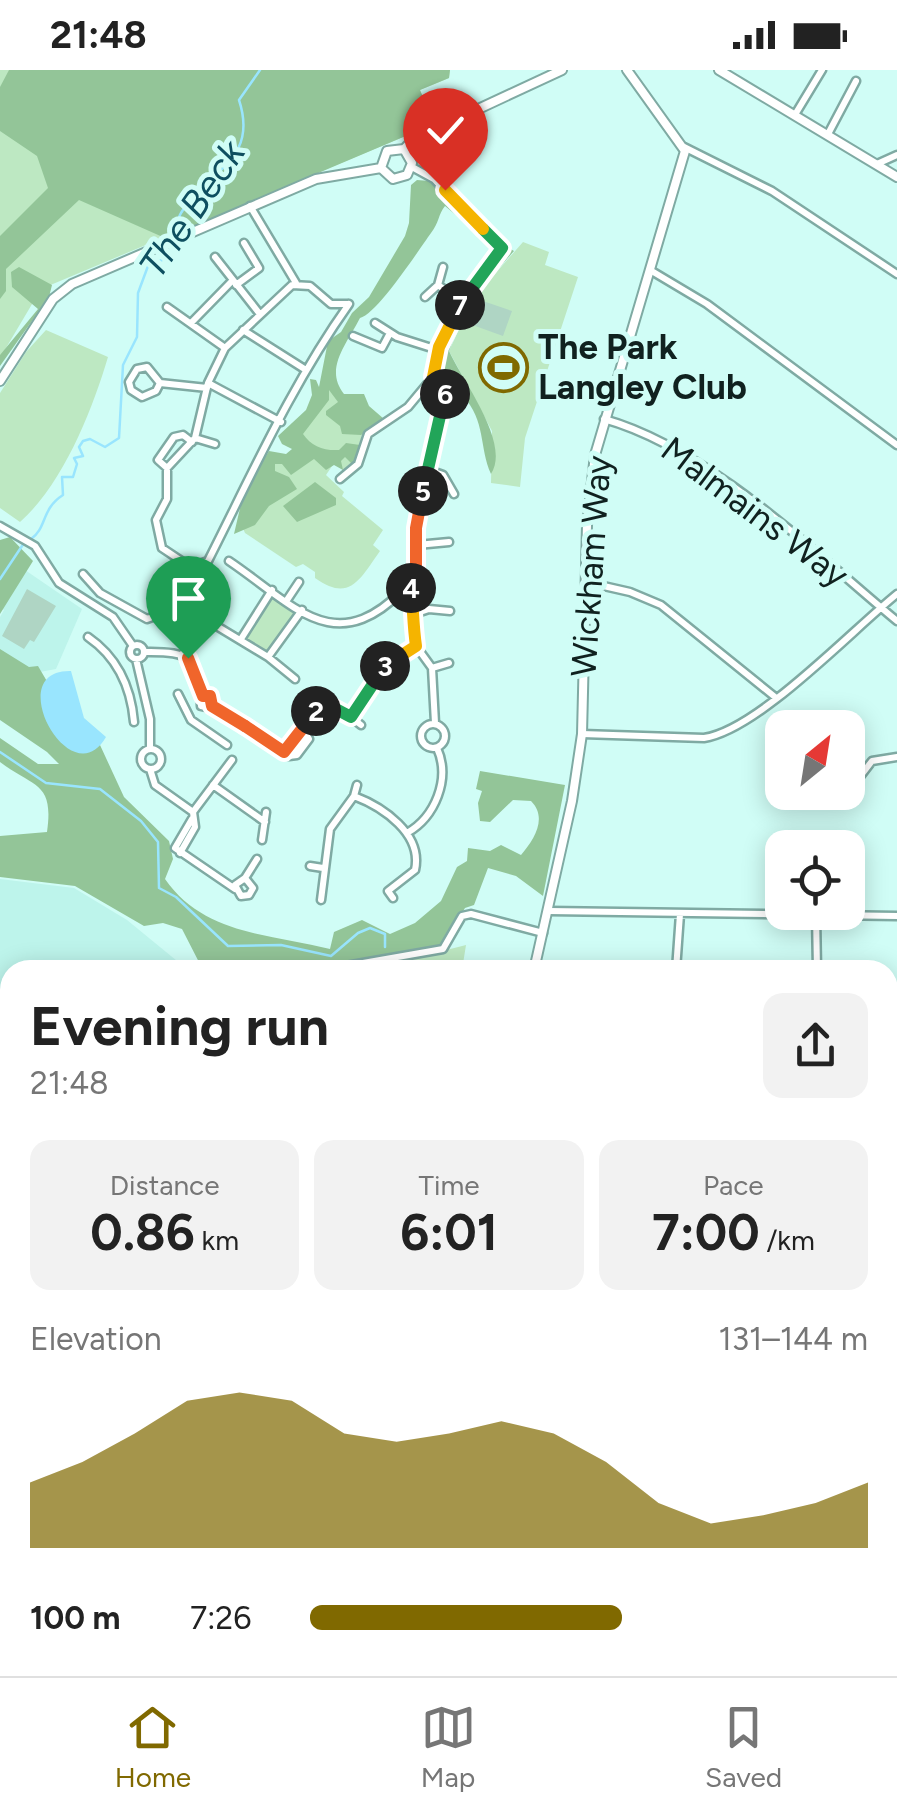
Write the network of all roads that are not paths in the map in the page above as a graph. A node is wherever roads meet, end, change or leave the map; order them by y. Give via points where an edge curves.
1 (562, 70) edge
2 (627, 70) edge
3 (719, 70) edge
4 (822, 70) edge
5 (856, 81) dead end
6 (796, 113) junction
7 (828, 134) junction
8 (684, 147) junction
9 (404, 150) junction
10 (897, 155) edge
11 (877, 164) junction
12 (412, 167) junction
13 (381, 168) junction
14 (897, 176) edge
15 (250, 206) junction
16 (244, 243) dead end
17 (215, 257) dead end
18 (443, 266) dead end
19 (650, 270) junction
20 (897, 274) edge
21 (234, 283) junction
22 (296, 283) junction
23 (438, 285) junction
24 (425, 297) dead end
25 (462, 302) junction
26 (167, 308) dead end
27 (259, 313) junction
28 (192, 322) junction
29 (375, 323) dead end
30 (243, 330) junction
31 (390, 333) junction
32 (354, 336) dead end
33 (225, 348) junction
34 (438, 350) junction
35 (306, 370) junction
36 (433, 377) junction
37 (0, 381) edge
38 (160, 383) junction
39 (207, 386) junction
40 (604, 418) junction
41 (281, 422) junction
42 (194, 440) junction
43 (216, 444) dead end
44 (897, 446) edge
45 (168, 468) junction
46 (426, 469) junction
47 (340, 479) dead end
48 (454, 494) dead end
49 (0, 526) edge
50 (449, 542) dead end
51 (418, 544) junction
52 (228, 560) dead end
53 (196, 566) junction
54 (84, 574) dead end
55 (299, 582) dead end
56 (586, 582) junction
57 (272, 590) junction
58 (409, 592) junction
59 (897, 594) edge
60 (287, 600) junction
61 (397, 600) junction
62 (409, 605) junction
63 (880, 607) junction
64 (302, 610) junction
65 (450, 610) dead end
66 (414, 614) junction
67 (897, 621) edge
68 (210, 622) dead end
69 (88, 637) dead end
70 (240, 639) junction
71 (133, 646) junction
72 (416, 646) junction
73 (144, 652) junction
74 (133, 657) junction
75 (268, 657) junction
76 (449, 663) dead end
77 (116, 664) junction
78 (432, 668) junction
79 (295, 679) dead end
80 (178, 694) dead end
81 (203, 696) junction
82 (317, 696) dead end
83 (775, 697) junction
84 (200, 706) junction
85 (212, 706) junction
86 (321, 708) junction
87 (187, 716) junction
88 (351, 717) junction
89 (134, 722) dead end
90 (434, 723) junction
91 (361, 725) dead end
92 (303, 726) junction
93 (582, 734) junction
94 (226, 745) dead end
95 (150, 748) junction
96 (437, 748) junction
97 (284, 752) junction
98 (897, 756) edge
99 (232, 760) dead end
100 (150, 769) junction
101 (865, 769) edge
102 (214, 785) junction
103 (357, 786) dead end
104 (354, 796) junction
105 (266, 812) dead end
106 (192, 816) junction
107 (264, 822) junction
108 (406, 832) junction
109 (262, 840) dead end
110 (257, 859) dead end
111 (310, 866) dead end
112 (323, 868) junction
113 (245, 878) junction
114 (235, 889) junction
115 (387, 891) dead end
116 (321, 900) dead end
117 (548, 911) junction
118 (680, 914) junction
119 (765, 914) edge
120 (865, 915) edge
121 (897, 916) edge
122 (816, 930) edge
123 (543, 933) junction
124 (380, 960) edge
125 (536, 960) edge
126 (677, 960) edge
127 (817, 960) edge

1 - 9 street via 414,139
2 - 8 street
3 - 6 street
4 - 6 street
5 - 7 street
6 - 7 street
7 - 11 street
8 - 19 street, Wickham Way
8 - 20 street via 772,191
9 - 12 street
9 - 13 street via 387,151
10 - 11 street
11 - 14 street
12 - 13 street via 398,179
12 - 25 street via 502,245
13 - 15 street via 316,179
15 - 22 street
15 - 37 street via 63,290
16 - 21 street via 259,268
17 - 21 street
18 - 23 street
19 - 40 street, Wickham Way
19 - 44 street via 707,304
21 - 27 street
21 - 28 street
22 - 27 street
22 - 35 street via 330,304 349,304
23 - 24 street
23 - 25 street
25 - 34 street
26 - 28 street
27 - 30 street
28 - 33 street
29 - 31 street
30 - 33 street
30 - 35 street
31 - 32 street via 382,348
31 - 34 street
33 - 39 street
34 - 36 street
35 - 41 street
36 - 46 street via 446,397
36 - 47 street via 411,404 368,434 358,464
38 - 38 street via 147,367 130,382 146,397
38 - 39 street
39 - 41 street
39 - 42 street
40 - 56 street, Wickham Way via 589,492
40 - 63 street, Malmains Way via 674,447
41 - 53 street via 208,561
42 - 43 street
42 - 45 street
42 - 45 street via 174,437 159,458
45 - 53 street via 158,540 169,554
46 - 48 street via 442,476
46 - 51 street
49 - 71 street via 32,544 59,583 118,622
50 - 51 street
51 - 58 street
52 - 57 street
53 - 54 street via 196,582 184,600 147,619 100,593
55 - 60 street
56 - 83 street via 661,605
56 - 93 street, Wickham Way
57 - 60 street
57 - 70 street
58 - 61 street
58 - 62 street
59 - 63 street
60 - 64 street
61 - 62 street
61 - 64 street via 368,619 342,625
62 - 66 street
63 - 67 street, Malmains Way
63 - 83 street
64 - 75 street
65 - 66 street
66 - 72 street
68 - 70 street
69 - 77 street
70 - 75 street
71 - 73 street
71 - 74 street
72 - 78 street
72 - 88 street via 385,666
73 - 74 street
73 - 81 street via 185,656
74 - 77 street
74 - 95 street
75 - 79 street
76 - 78 street
77 - 89 street
78 - 90 street
80 - 87 street
81 - 84 street
81 - 85 street via 212,698
82 - 86 street
83 - 93 street via 714,736
84 - 85 street
84 - 87 street
85 - 97 street
86 - 88 street
86 - 92 street
87 - 94 street
88 - 91 street
90 - 96 street via 444,735
90 - 96 street via 420,743
92 - 97 street
92 - 97 street via 310,738 300,752
93 - 117 street, Wickham Way
95 - 100 street via 140,759
95 - 100 street via 161,759
96 - 108 street via 442,763 434,804
98 - 101 street via 872,760
99 - 102 street
100 - 106 street via 153,783
102 - 106 street
102 - 107 street
103 - 104 street
104 - 108 street
104 - 112 street via 330,829
105 - 107 street
106 - 114 street via 195,827 180,853
107 - 109 street
108 - 115 street via 416,868
110 - 113 street
111 - 112 street
112 - 116 street
113 - 114 street
113 - 114 street via 250,894
117 - 118 street
117 - 123 street, Wickham Way
118 - 119 street
118 - 126 street
120 - 121 street
122 - 127 street
123 - 124 street via 472,914 462,916 443,949
123 - 125 street, Wickham Way

